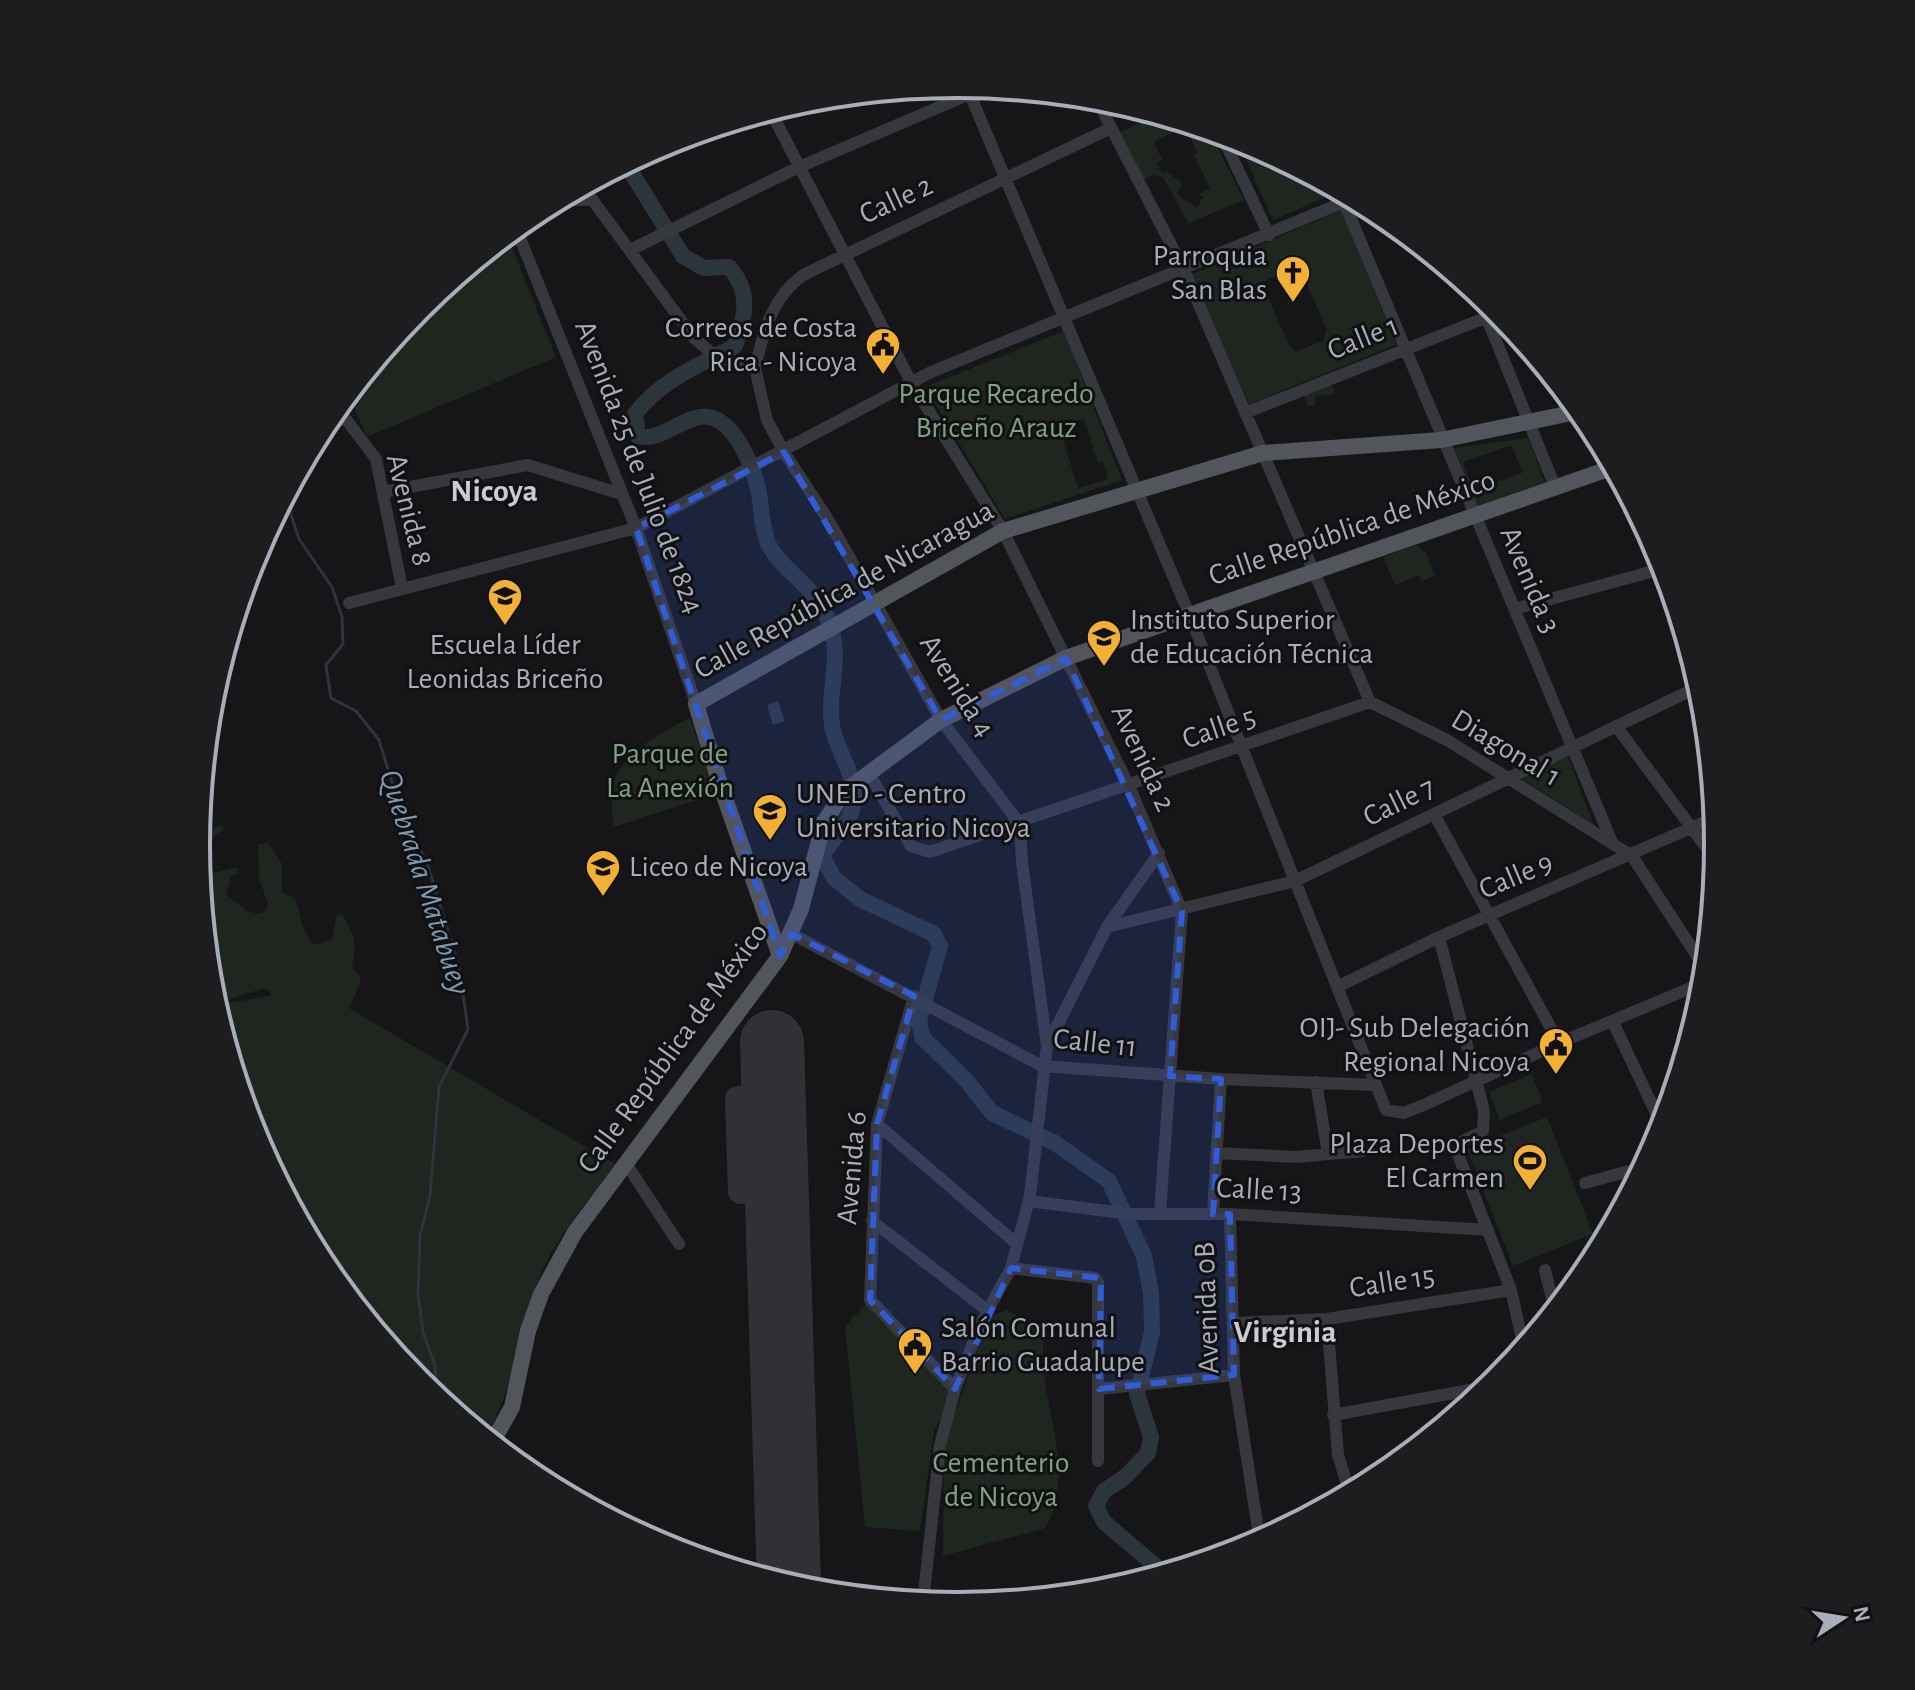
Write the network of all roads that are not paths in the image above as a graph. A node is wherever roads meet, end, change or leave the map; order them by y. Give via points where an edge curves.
1 (948, 98) edge
2 (972, 99) edge
3 (1103, 112) edge
4 (775, 120) edge
5 (1111, 128) junction
6 (1228, 149) edge
7 (799, 167) junction
8 (1007, 177) junction
9 (589, 195) edge
10 (581, 200) edge
11 (593, 200) junction
12 (1337, 202) edge
13 (1351, 210) edge
14 (1269, 235) junction
15 (521, 239) edge
16 (632, 249) junction
17 (843, 254) junction
18 (1184, 270) junction
19 (1487, 318) edge
20 (1067, 320) junction
21 (1500, 332) edge
22 (1404, 349) junction
23 (755, 368) junction
24 (911, 382) junction
25 (1245, 413) junction
26 (1568, 415) edge
27 (345, 418) edge
28 (1532, 424) junction
29 (1441, 440) junction
30 (784, 452) junction
31 (1263, 453) junction
32 (1603, 471) edge
33 (1555, 487) junction
34 (1136, 489) junction
35 (383, 492) junction
36 (621, 494) junction
37 (1474, 515) junction
38 (636, 528) junction
39 (1003, 531) junction
40 (1653, 571) edge
41 (1313, 574) junction
42 (402, 588) junction
43 (876, 601) junction
44 (349, 603) dead end
45 (1514, 609) junction
46 (1189, 614) junction
47 (1066, 658) junction
48 (1688, 692) edge
49 (1370, 702) junction
50 (696, 704) junction
51 (941, 720) junction
52 (1616, 726) junction
53 (1573, 747) junction
54 (1241, 748) junction
55 (863, 776) junction
56 (1506, 778) junction
57 (1129, 786) junction
58 (1434, 814) junction
59 (1704, 822) edge
60 (1020, 824) junction
61 (1693, 827) junction
62 (1612, 842) junction
63 (1704, 843) edge
64 (1159, 853) junction
65 (1632, 856) junction
66 (1295, 881) junction
67 (1182, 911) junction
68 (1487, 917) junction
69 (1107, 927) junction
70 (792, 934) junction
71 (1439, 937) junction
72 (1698, 945) edge
73 (780, 956) junction
74 (1339, 986) junction
75 (1690, 988) edge
76 (916, 998) junction
77 (1613, 1022) junction
78 (1559, 1043) junction
79 (1047, 1046) junction
80 (1042, 1066) junction
81 (1170, 1076) junction
82 (1221, 1079) junction
83 (1475, 1080) junction
84 (1316, 1082) junction
85 (1376, 1085) junction
86 (1655, 1111) edge
87 (877, 1124) junction
88 (1363, 1151) dead end
89 (1217, 1153) junction
90 (1328, 1154) junction
91 (625, 1162) junction
92 (1629, 1171) edge
93 (1585, 1183) dead end
94 (1029, 1201) junction
95 (1160, 1212) junction
96 (1213, 1214) junction
97 (1230, 1214) junction
98 (872, 1221) junction
99 (1488, 1230) junction
100 (679, 1244) dead end
101 (1017, 1244) junction
102 (1011, 1268) junction
103 (1545, 1270) dead end
104 (1511, 1290) junction
105 (1552, 1298) edge
106 (988, 1311) junction
107 (1327, 1319) junction
108 (1234, 1323) junction
109 (1521, 1335) edge
110 (1234, 1375) junction
111 (955, 1389) junction
112 (1099, 1389) junction
113 (1468, 1390) edge
114 (1333, 1415) junction
115 (497, 1433) edge
116 (1098, 1461) dead end
117 (1346, 1482) edge
118 (1258, 1528) edge
119 (924, 1591) edge

1 - 7 street
2 - 8 street
3 - 5 street
4 - 7 street, Avenida 2
5 - 8 street, Calle 2
5 - 18 street
6 - 14 street
7 - 16 street
7 - 17 street, Avenida 2
8 - 17 street, Calle 2
8 - 20 street
9 - 11 street
10 - 11 street
11 - 16 street
12 - 14 street
13 - 22 street, Avenida 3
14 - 18 street
15 - 36 street, Avenida 25 de Julio de 1824
16 - 23 street via 704,348 722,362
17 - 23 street, Calle 2 via 784,290 765,329
17 - 24 street, Avenida 2
18 - 20 street
18 - 25 street
19 - 22 street, Calle 1
20 - 24 street
20 - 34 street
21 - 28 street
22 - 25 street, Calle 1
22 - 29 street, Avenida 3
23 - 30 street, Avenida 4 via 767,420
24 - 30 street
24 - 39 street, Avenida 2
25 - 31 street
26 - 28 main road, Calle República de Nicaragua
27 - 35 street, Avenida 8 via 376,459
28 - 29 main road, Calle República de Nicaragua
28 - 33 street
29 - 31 main road, Calle República de Nicaragua
29 - 37 street, Avenida 3
30 - 38 street
30 - 43 street, Avenida 4
31 - 34 main road, Calle República de Nicaragua
31 - 41 street
32 - 33 main road, Calle República de México
33 - 37 main road, Calle República de México
34 - 39 main road, Calle República de Nicaragua
34 - 46 street
35 - 36 street via 528,465
35 - 42 street, Avenida 8
36 - 38 street, Avenida 25 de Julio de 1824
37 - 41 main road, Calle República de México
37 - 45 street, Avenida 3
38 - 42 street
38 - 50 street, Avenida 25 de Julio de 1824
39 - 43 main road, Calle República de Nicaragua
39 - 47 street, Avenida 2
40 - 45 street
41 - 46 main road, Calle República de México
41 - 49 street
42 - 44 street
43 - 50 main road, Calle República de Nicaragua
43 - 51 street, Avenida 4
45 - 53 street, Avenida 3
46 - 47 main road, Calle República de México
46 - 54 street
47 - 51 main road, Calle República de México
47 - 57 street, Avenida 2
48 - 52 street, Calle 7
49 - 54 street, Calle 5
49 - 56 street, Diagonal 1 via 1447,740
50 - 73 main road, Avenida 25 de Julio de 1824
51 - 55 main road, Calle República de México
51 - 60 street, Avenida 4
52 - 53 street, Calle 7
52 - 61 street
53 - 56 street, Calle 7
53 - 62 street, Avenida 3
54 - 57 street, Calle 5
54 - 66 street
55 - 60 street, Calle 5 via 911,846 930,852
55 - 70 main road, Calle República de México via 845,791 824,822
56 - 58 street, Calle 7
56 - 62 street, Diagonal 1
57 - 60 street, Calle 5
57 - 64 street, Avenida 2
58 - 66 street, Calle 7
58 - 68 street
59 - 61 street, Calle 9
60 - 79 street
61 - 63 street
61 - 65 street, Calle 9
62 - 65 street
64 - 67 street, Avenida 2
64 - 69 street
65 - 68 street, Calle 9
65 - 72 street
66 - 67 street, Calle 7
66 - 74 street
67 - 69 street, Calle 7
67 - 81 street, Avenida 2
68 - 71 street, Calle 9
68 - 78 street
69 - 79 street
70 - 73 main road, Calle República de México
70 - 76 street, Calle 11
71 - 74 street, Calle 9
71 - 83 street
73 - 91 main road, Calle República de México
74 - 85 street
75 - 77 street
76 - 80 street, Calle 11
76 - 87 street, Avenida 6
77 - 78 street
77 - 86 street
78 - 83 street
79 - 80 street
80 - 81 street, Calle 11
80 - 94 street
81 - 82 street, Calle 11
81 - 95 street, Avenida 2
82 - 84 street, Calle 11
82 - 89 street, Avenida 0B
83 - 85 street via 1404,1113 1386,1110
83 - 99 street via 1484,1111 1483,1131 1463,1141 1457,1152
84 - 85 street, Calle 11
84 - 90 street
87 - 98 street, Avenida 6
87 - 101 street
88 - 90 street
89 - 90 street
89 - 96 street, Avenida 0B
91 - 100 street
91 - 115 main road, Calle República de México via 575,1232 541,1294 512,1407
92 - 93 street
94 - 95 street, Calle 13 via 1115,1213
94 - 101 street
95 - 96 street, Calle 13
96 - 97 street, Calle 13
97 - 99 street, Calle 13
97 - 108 street, Avenida 0B
98 - 106 street
98 - 111 street, Avenida 6 via 870,1300
99 - 104 street
101 - 102 street
102 - 106 street
102 - 112 street via 1095,1278 1100,1290
103 - 105 street
104 - 107 street, Calle 15
104 - 109 street
106 - 111 street
107 - 108 street, Calle 15
107 - 114 street
108 - 110 street, Avenida 0B
110 - 112 street
110 - 118 street, Avenida 0B
111 - 119 street via 940,1445
112 - 116 street
113 - 114 street
114 - 117 street

